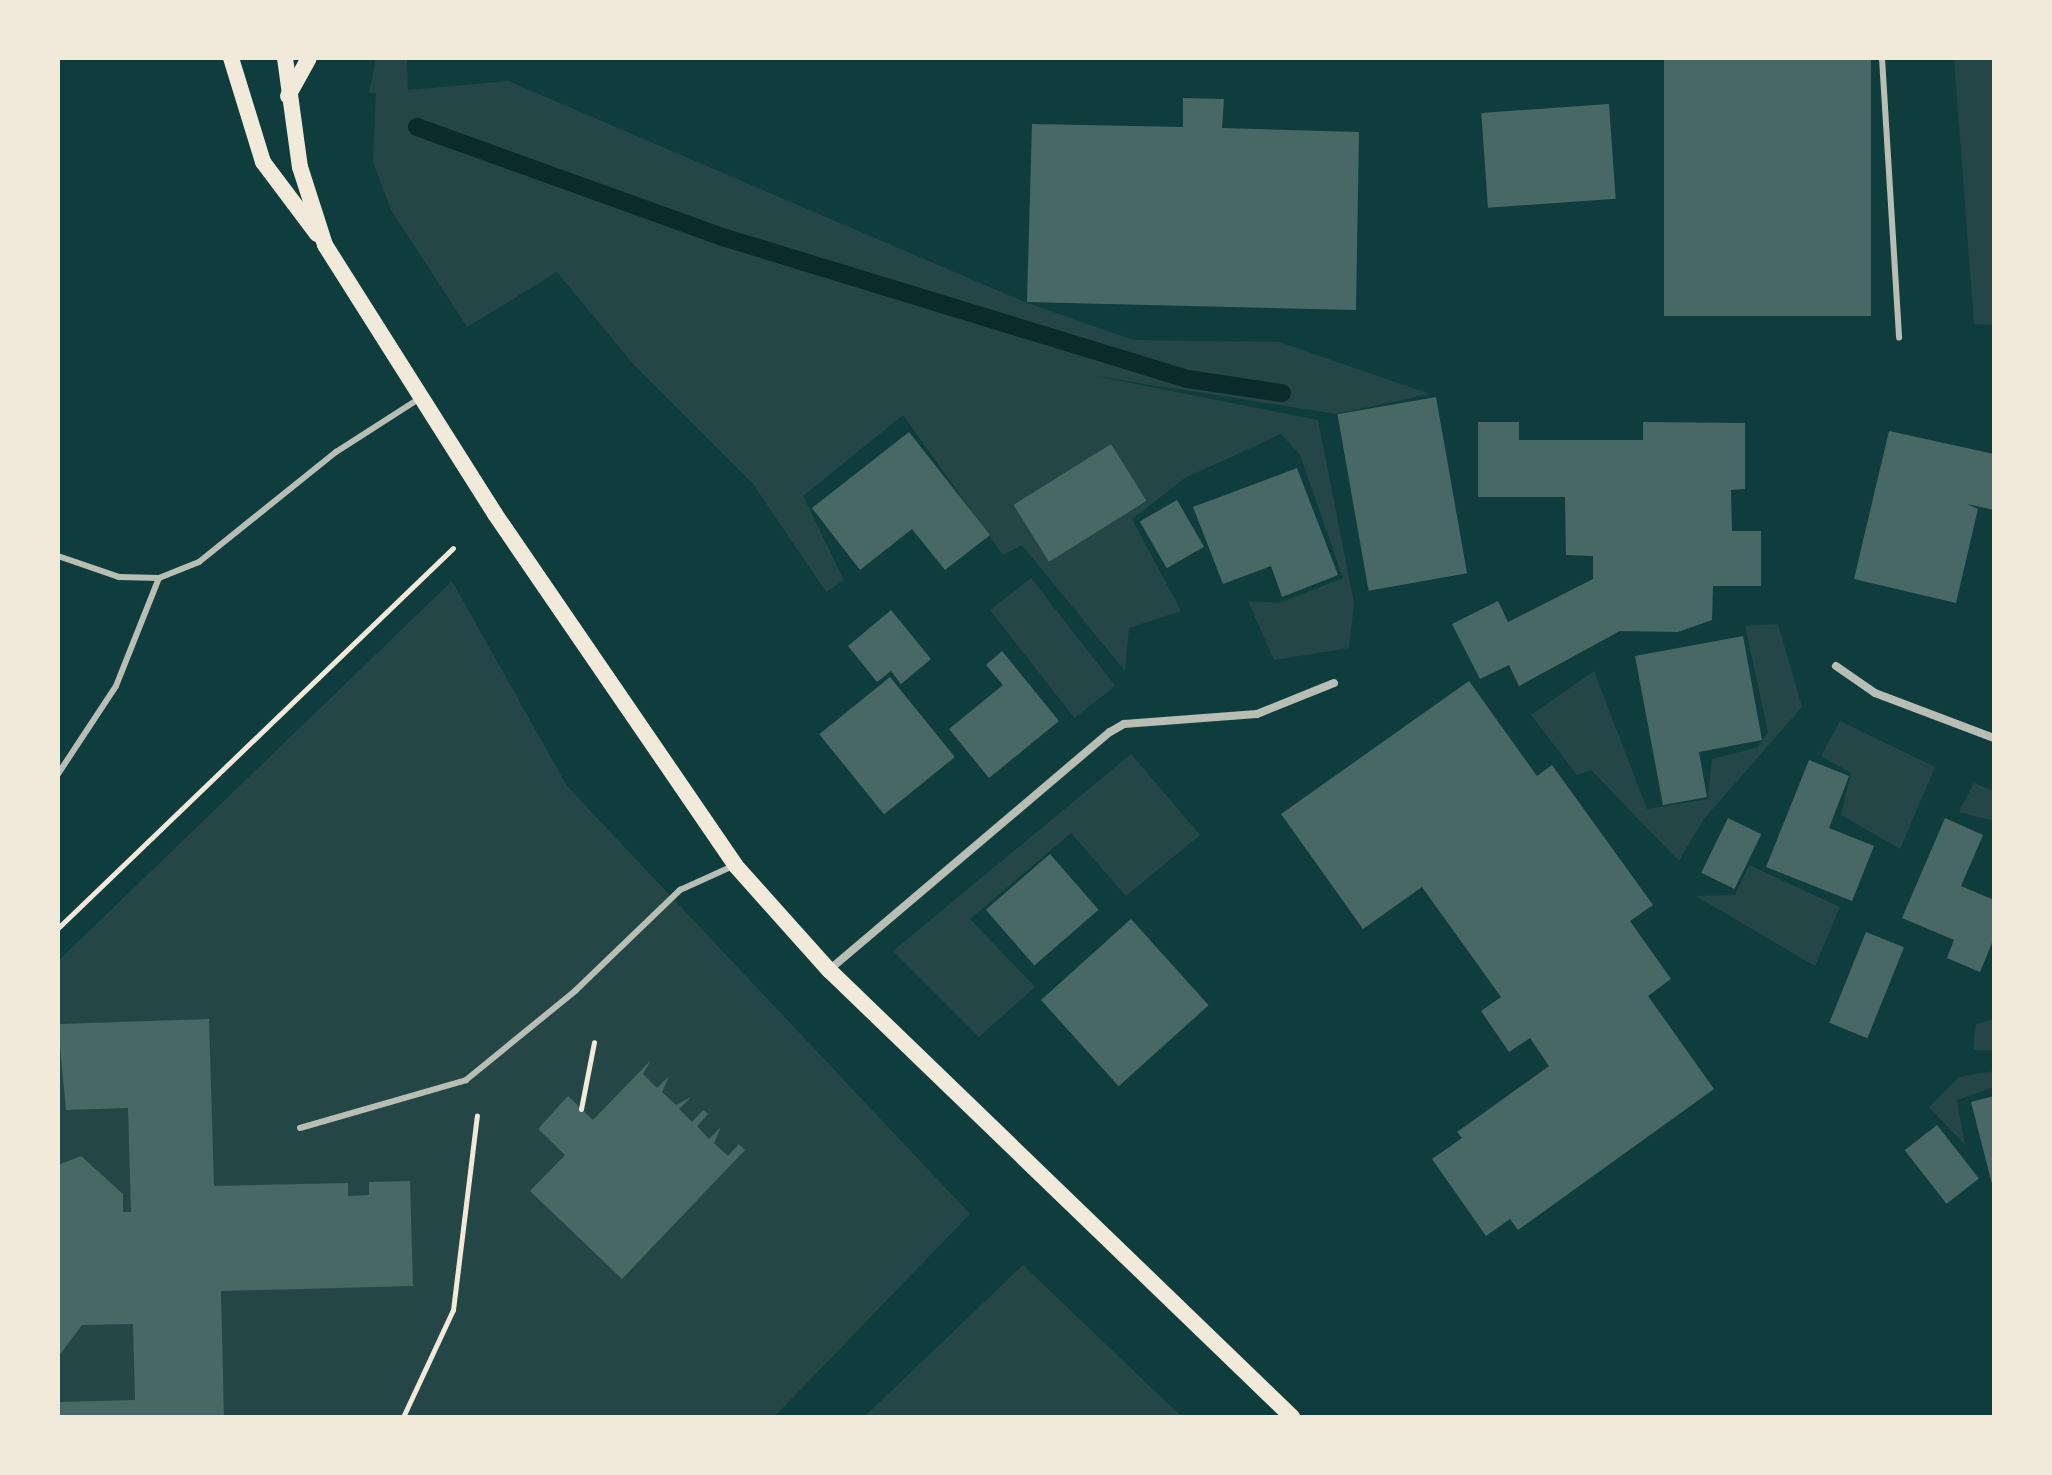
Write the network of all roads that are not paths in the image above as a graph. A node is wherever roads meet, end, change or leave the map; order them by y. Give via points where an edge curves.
1 (231, 58) edge
2 (285, 58) edge
3 (309, 58) edge
4 (1882, 58) edge
5 (287, 98) junction
6 (325, 245) junction
7 (1899, 337) dead end
8 (423, 396) junction
9 (58, 556) edge
10 (159, 578) junction
11 (1836, 666) dead end
12 (1334, 683) dead end
13 (1994, 738) edge
14 (58, 774) edge
15 (735, 865) junction
16 (829, 970) junction
17 (300, 1128) dead end
18 (1292, 1417) edge

1 - 6 main road via 263,162
2 - 5 main road
3 - 5 main road
4 - 7 lane
5 - 6 main road
6 - 8 main road
8 - 10 lane via 336,452 199,562
8 - 15 main road
9 - 10 lane via 83,569
10 - 14 lane via 116,686
11 - 13 street via 1875,693
12 - 16 street via 1257,714 1124,724
15 - 16 main road
15 - 17 lane via 680,890 575,991 466,1080
16 - 18 main road

